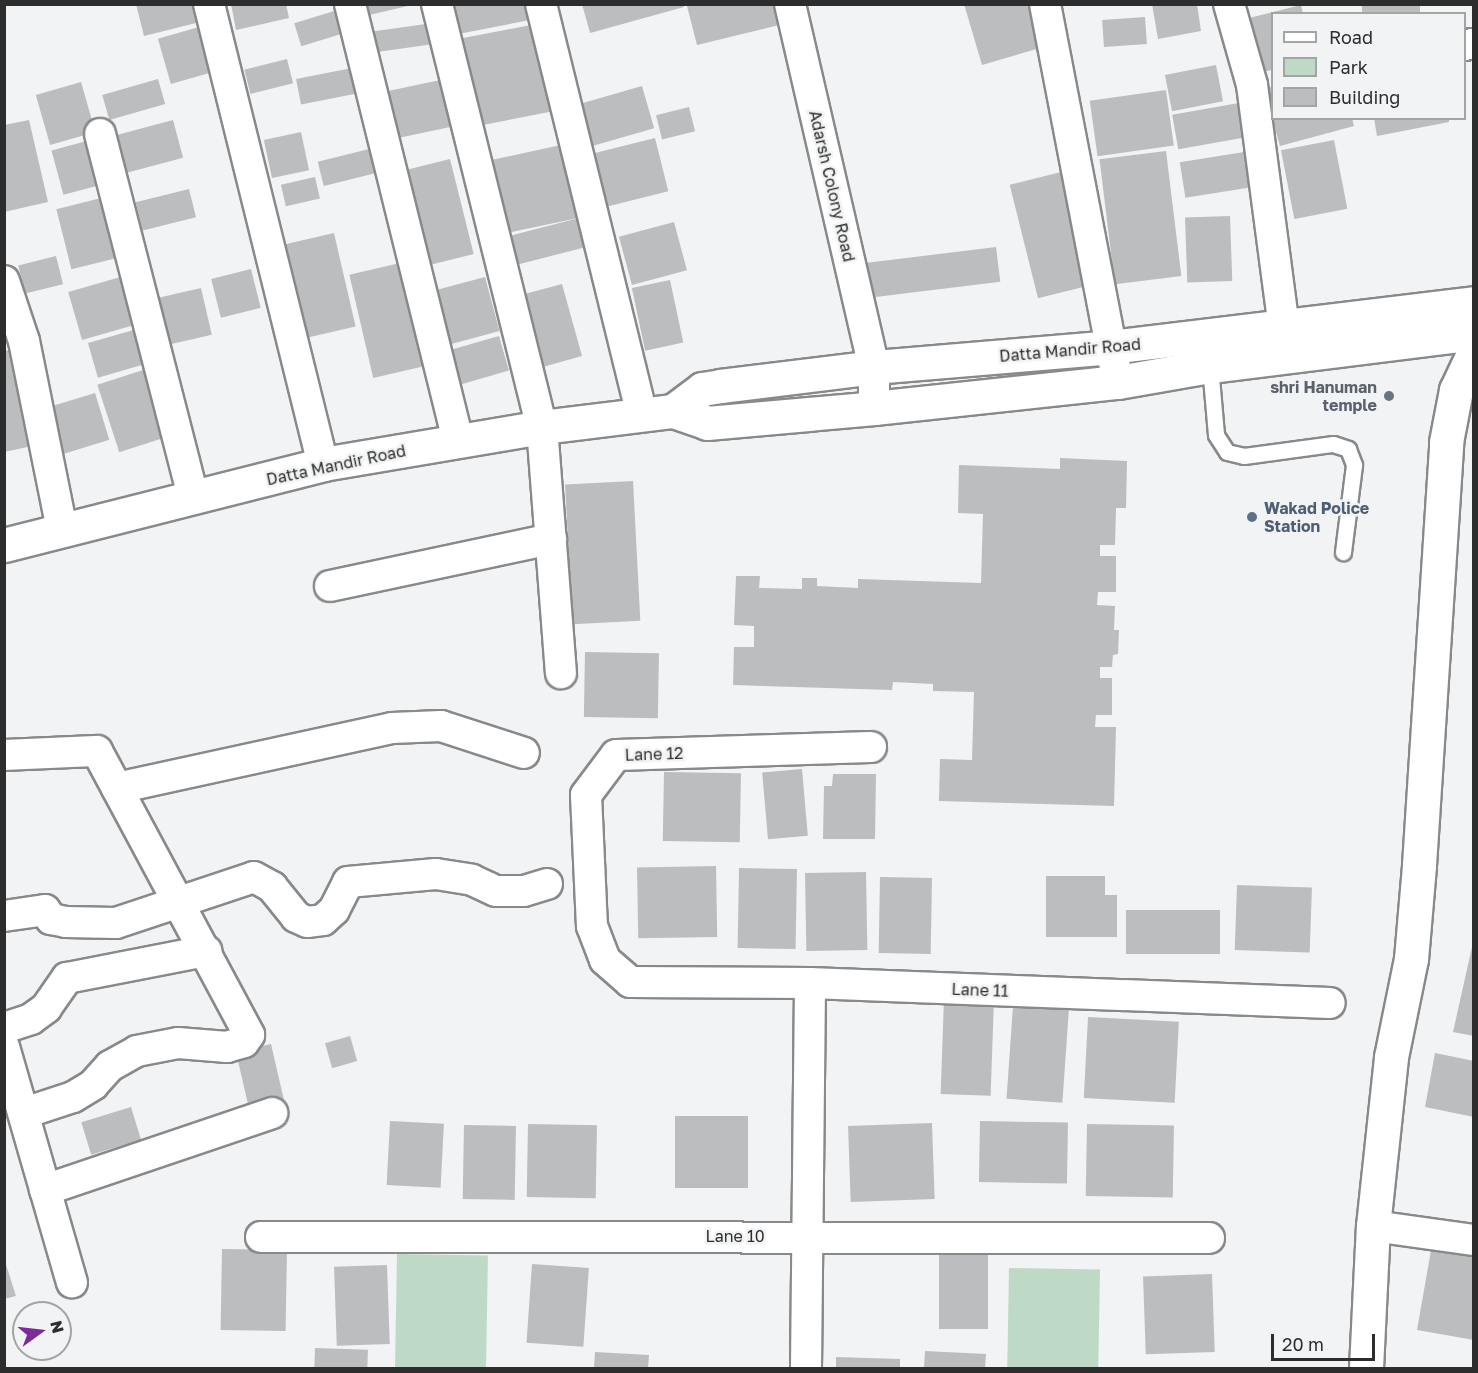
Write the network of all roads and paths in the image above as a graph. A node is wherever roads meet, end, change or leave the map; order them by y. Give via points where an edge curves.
1 (208, 4) edge
2 (350, 4) edge
3 (437, 4) edge
4 (542, 4) edge
5 (790, 4) edge
6 (1045, 4) edge
7 (1228, 4) edge
8 (1262, 82) edge
9 (100, 134) dead end
10 (4, 281) edge
11 (1473, 303) edge
12 (1284, 328) junction
13 (1473, 333) edge
14 (1111, 347) junction
15 (1473, 352) edge
16 (1210, 366) junction
17 (874, 367) junction
18 (1118, 382) junction
19 (874, 408) junction
20 (674, 411) junction
21 (642, 415) junction
22 (542, 427) junction
23 (458, 441) junction
24 (324, 464) junction
25 (193, 497) junction
26 (62, 530) junction
27 (551, 539) junction
28 (4, 545) edge
29 (1343, 552) dead end
30 (330, 586) dead end
31 (561, 673) dead end
32 (871, 747) dead end
33 (524, 753) dead end
34 (4, 755) edge
35 (117, 788) junction
36 (547, 884) dead end
37 (179, 903) junction
38 (4, 915) edge
39 (206, 951) junction
40 (630, 982) joint
41 (810, 983) junction
42 (1330, 1003) dead end
43 (4, 1028) edge
44 (4, 1047) edge
45 (24, 1113) junction
46 (272, 1113) dead end
47 (45, 1190) junction
48 (1373, 1226) junction
49 (807, 1236) junction
50 (261, 1237) dead end
51 (1209, 1238) dead end
52 (1473, 1240) edge
53 (72, 1281) dead end
54 (806, 1368) edge
55 (1366, 1368) edge

1 - 24 street
2 - 23 street
3 - 22 street
4 - 21 street
5 - 17 street, Adarsh Colony Road
6 - 14 street
7 - 8 street
8 - 12 street
9 - 25 street
10 - 26 street via 24,341
11 - 12 main road, Datta Mandir Road
12 - 14 main road, Datta Mandir Road
13 - 16 main road, Datta Mandir Road
14 - 17 main road, Datta Mandir Road
14 - 18 street
15 - 48 main road via 1456,390 1446,442 1411,959 1391,1057
16 - 18 main road, Datta Mandir Road
16 - 29 lane via 1216,435 1227,452 1244,456 1333,444 1348,449 1354,465
17 - 19 street, Adarsh Colony Road
17 - 20 main road, Datta Mandir Road via 702,389
18 - 19 main road, Datta Mandir Road
19 - 20 main road, Datta Mandir Road via 707,423
20 - 21 main road, Datta Mandir Road
21 - 22 main road, Datta Mandir Road
22 - 23 main road, Datta Mandir Road
22 - 27 street
23 - 24 main road, Datta Mandir Road
24 - 25 main road, Datta Mandir Road
25 - 26 main road, Datta Mandir Road
26 - 28 main road, Datta Mandir Road
27 - 30 street
27 - 31 street
32 - 40 street, Lane 12 via 616,755 586,795 589,881 592,926 605,960
33 - 35 street via 441,726 392,728
34 - 35 street via 97,751
35 - 37 street
36 - 37 street via 524,891 496,891 472,880 436,874 348,882 334,910 323,920 307,922 296,917 272,887 254,878 220,886
37 - 38 street via 116,923 66,922 51,919 45,910
37 - 39 street
39 - 43 street via 68,978 46,1008 31,1019
39 - 45 street via 246,1026 249,1035 244,1042 227,1047 178,1044 137,1051 110,1066 93,1085 73,1097
40 - 41 street, Lane 11
41 - 42 street, Lane 11
41 - 49 street
44 - 45 street
45 - 47 street
46 - 47 street
47 - 53 street
48 - 52 street
48 - 55 main road
49 - 50 street, Lane 10
49 - 51 street, Lane 10
49 - 54 street

